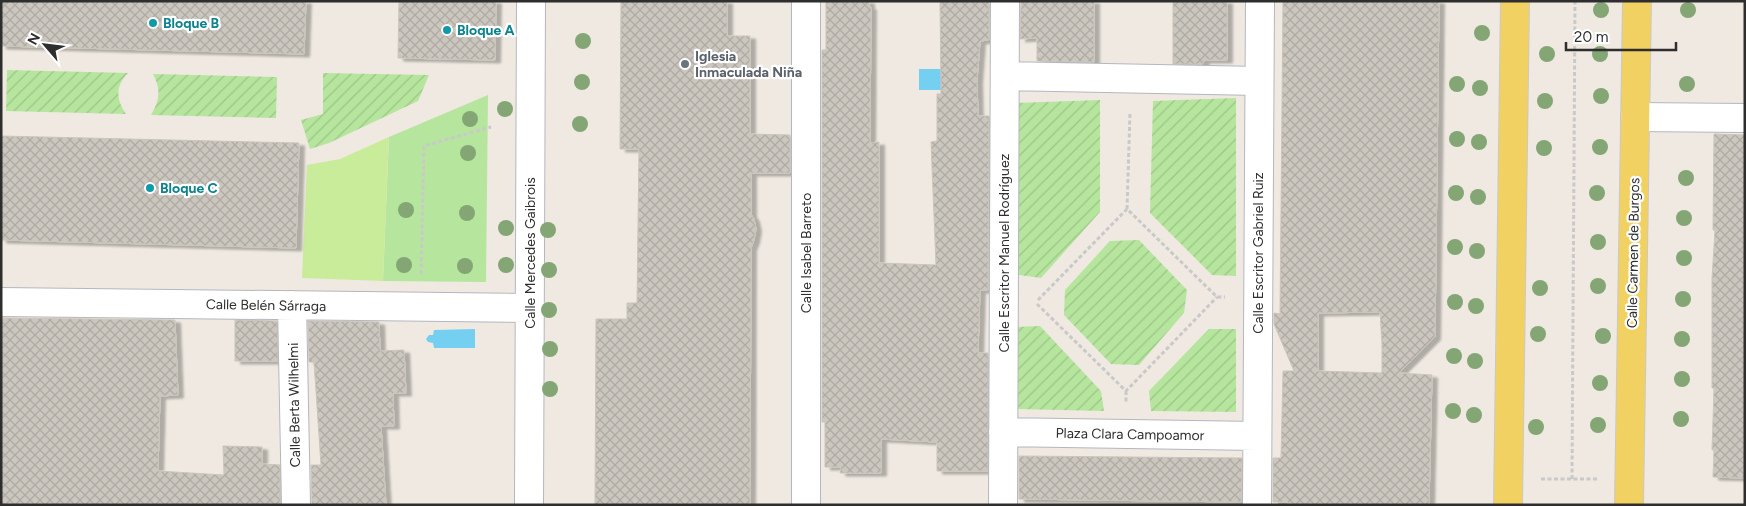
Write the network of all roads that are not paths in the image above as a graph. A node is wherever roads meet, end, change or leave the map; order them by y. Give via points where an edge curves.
1 (531, 1) edge
2 (806, 1) edge
3 (1005, 1) edge
4 (1260, 1) edge
5 (1515, 1) edge
6 (1637, 1) edge
7 (1005, 76) junction
8 (1259, 80) junction
9 (1635, 117) junction
10 (1745, 118) edge
11 (1, 302) edge
12 (292, 305) junction
13 (530, 308) junction
14 (1003, 432) junction
15 (1257, 436) junction
16 (296, 505) edge
17 (529, 505) edge
18 (806, 505) edge
19 (1003, 505) edge
20 (1257, 505) edge
21 (1508, 505) edge
22 (1629, 505) edge

1 - 13 street, Calle Mercedes Gaibrois
2 - 18 street, Calle Isabel Barreto
3 - 7 street, Calle Escritor Manuel Rodríguez
4 - 8 street, Calle Escritor Gabriel Ruiz
5 - 21 main road
6 - 9 main road, Calle Carmen de Burgos
7 - 8 street
7 - 14 street, Calle Escritor Manuel Rodríguez
8 - 15 street, Calle Escritor Gabriel Ruiz
9 - 10 street
9 - 22 main road, Calle Carmen de Burgos
11 - 12 street, Calle Belén Sárraga
12 - 13 street, Calle Belén Sárraga
12 - 16 street, Calle Berta Wilhelmi
13 - 17 street, Calle Mercedes Gaibrois
14 - 15 street, Plaza Clara Campoamor
14 - 19 street, Calle Escritor Manuel Rodríguez
15 - 20 street, Calle Escritor Gabriel Ruiz

